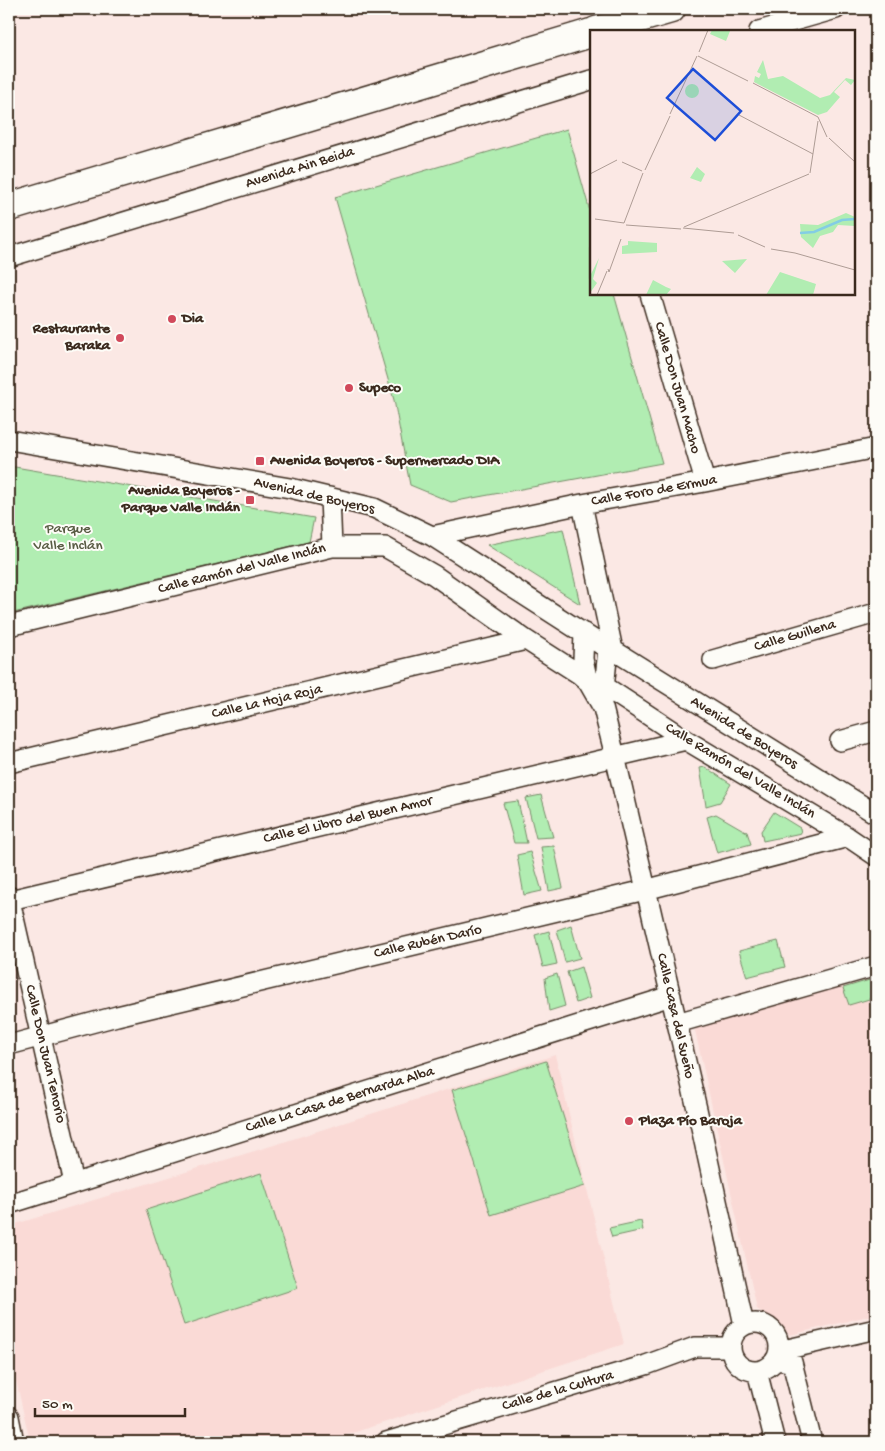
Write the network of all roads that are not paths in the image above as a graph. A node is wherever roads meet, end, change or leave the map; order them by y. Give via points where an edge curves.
1 (671, 9) edge
2 (836, 9) edge
3 (599, 30) edge
4 (762, 30) edge
5 (590, 32) edge
6 (590, 80) edge
7 (9, 207) edge
8 (9, 257) edge
9 (650, 295) edge
10 (9, 440) edge
11 (876, 448) edge
12 (705, 482) junction
13 (330, 497) junction
14 (582, 504) junction
15 (432, 536) junction
16 (332, 547) junction
17 (457, 553) junction
18 (441, 580) junction
19 (876, 613) edge
20 (9, 626) edge
21 (584, 633) junction
22 (526, 640) junction
23 (610, 650) junction
24 (713, 660) dead end
25 (596, 684) junction
26 (876, 731) edge
27 (686, 740) junction
28 (840, 741) dead end
29 (615, 756) junction
30 (9, 763) edge
31 (876, 814) edge
32 (848, 837) junction
33 (876, 856) edge
34 (646, 890) junction
35 (9, 898) edge
36 (876, 966) edge
37 (671, 996) junction
38 (677, 1023) junction
39 (41, 1036) junction
40 (9, 1045) edge
41 (74, 1183) junction
42 (9, 1204) edge
43 (744, 1325) junction
44 (876, 1329) edge
45 (730, 1347) junction
46 (777, 1356) junction
47 (757, 1371) junction
48 (9, 1417) edge
49 (14, 1442) edge
50 (386, 1442) edge
51 (775, 1442) edge
52 (812, 1442) edge

1 - 3 main road
2 - 4 street
5 - 7 main road
6 - 8 street, Avenida Ain Beida
9 - 12 street, Calle Don Juan Macho
10 - 13 street, Avenida de Boyeros
11 - 12 street, Calle Foro de Ermua
12 - 14 street, Calle Foro de Ermua
13 - 15 street, Avenida de Boyeros via 374,508
13 - 16 street
14 - 15 street, Calle Foro de Ermua
14 - 23 street
15 - 17 street, Avenida de Boyeros
16 - 18 street, Calle Ramón del Valle Inclán via 385,547
16 - 20 street, Calle Ramón del Valle Inclán
17 - 18 street
17 - 21 street, Avenida de Boyeros
18 - 22 street, Calle Ramón del Valle Inclán
19 - 24 street, Calle Guillena
21 - 23 street, Avenida de Boyeros
21 - 25 street, Calle Casa del Sueño via 583,659
22 - 25 street, Calle Ramón del Valle Inclán
22 - 30 street, Calle La Hoja Roja
23 - 25 street, Calle Casa del Sueño
23 - 31 street, Avenida de Boyeros
25 - 27 street, Calle Ramón del Valle Inclán
25 - 29 street, Calle Casa del Sueño
26 - 28 street
27 - 29 street, Calle El Libro del Buen Amor
27 - 32 street, Calle Ramón del Valle Inclán
29 - 34 street, Calle Casa del Sueño
29 - 35 street, Calle El Libro del Buen Amor
32 - 33 street, Calle Ramón del Valle Inclán
32 - 34 street, Calle Rubén Darío
34 - 37 street, Calle Casa del Sueño
34 - 39 street, Calle Rubén Darío
35 - 39 street, Calle Don Juan Tenorio
36 - 38 street
37 - 38 street, Calle Casa del Sueño
37 - 41 street, Calle La Casa de Bernarda Alba
38 - 43 street, Calle Casa del Sueño
39 - 40 street, Calle Rubén Darío
39 - 41 street, Calle Don Juan Tenorio
41 - 42 street, Calle La Casa de Bernarda Alba
43 - 45 street via 734,1334
43 - 46 street via 759,1323 772,1330 778,1343
44 - 46 street
45 - 47 street via 736,1362
45 - 50 street, Calle de la Cultura via 696,1347 646,1365
46 - 47 street via 764,1369
46 - 52 street via 792,1362
47 - 51 street
48 - 49 street

